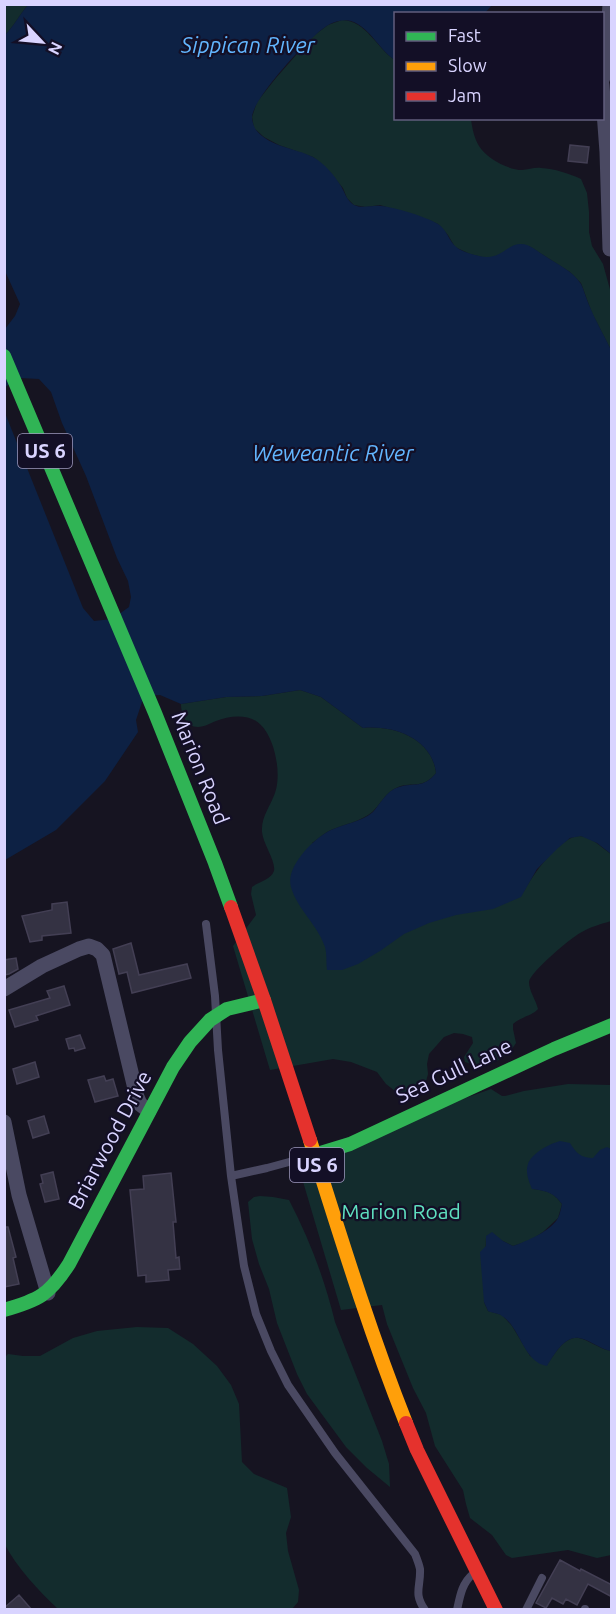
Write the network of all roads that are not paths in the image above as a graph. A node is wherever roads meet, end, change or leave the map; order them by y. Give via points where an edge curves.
1 (610, 4) edge
2 (606, 72) edge
3 (604, 100) edge
4 (610, 193) edge
5 (610, 249) dead end
6 (4, 356) edge
7 (206, 924) dead end
8 (4, 989) edge
9 (264, 1000) junction
10 (216, 1016) junction
11 (612, 1024) edge
12 (149, 1111) junction
13 (4, 1122) edge
14 (314, 1155) junction
15 (231, 1176) junction
16 (48, 1293) junction
17 (4, 1310) edge
18 (476, 1571) junction
19 (542, 1578) dead end
20 (424, 1610) edge
21 (457, 1610) edge
22 (496, 1610) edge
23 (526, 1610) edge

1 - 2 street
3 - 4 street
4 - 5 street
6 - 9 main road, Marion Road / US 6 via 155,713
7 - 10 lane
8 - 12 street via 79,949 97,949 103,955 137,1097
9 - 10 main road, Briarwood Drive
9 - 14 main road, Marion Road / US 6
10 - 12 main road, Briarwood Drive via 190,1041
10 - 15 lane
11 - 14 main road, Sea Gull Lane via 350,1144
12 - 16 main road, Briarwood Drive via 69,1264
13 - 16 street via 19,1195
14 - 15 lane
14 - 18 main road, Marion Road / US 6 via 391,1385 417,1450
15 - 20 lane via 244,1266 256,1314 272,1351 288,1385 335,1453 415,1554 420,1566 417,1591
16 - 17 main road, Briarwood Drive via 34,1302
18 - 21 lane via 460,1592
18 - 22 main road, Marion Road / US 6
19 - 23 lane

